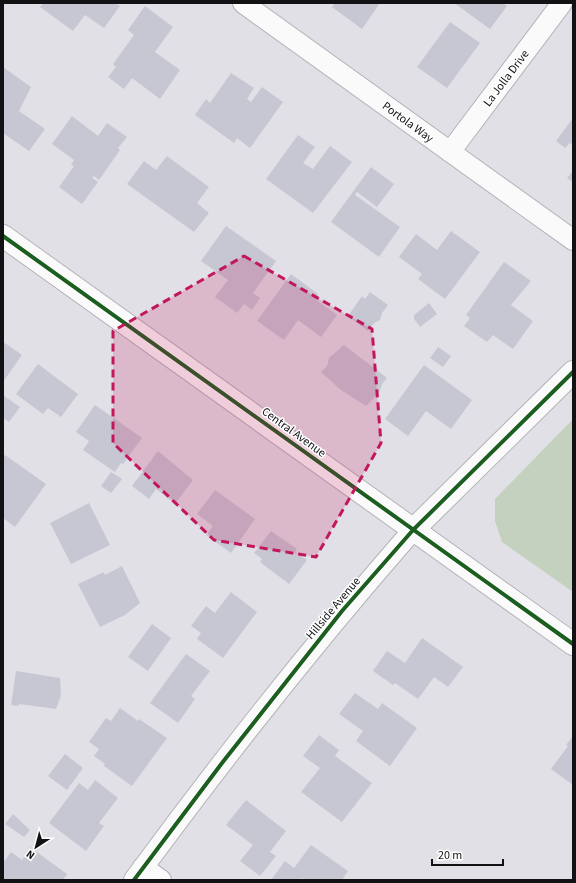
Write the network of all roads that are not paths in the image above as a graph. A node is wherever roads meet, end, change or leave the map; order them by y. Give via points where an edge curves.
1 (243, 3) edge
2 (562, 3) edge
3 (450, 152) junction
4 (3, 236) edge
5 (573, 240) edge
6 (573, 372) edge
7 (413, 530) junction
8 (573, 644) edge
9 (138, 874) edge
10 (161, 880) edge

1 - 3 street, Portola Way
2 - 3 street, La Jolla Drive
3 - 5 street, Portola Way
4 - 7 main road, Central Avenue
6 - 7 main road, Hillside Avenue
7 - 8 main road, Central Avenue
7 - 9 street, Hillside Avenue via 342,611
9 - 10 street

